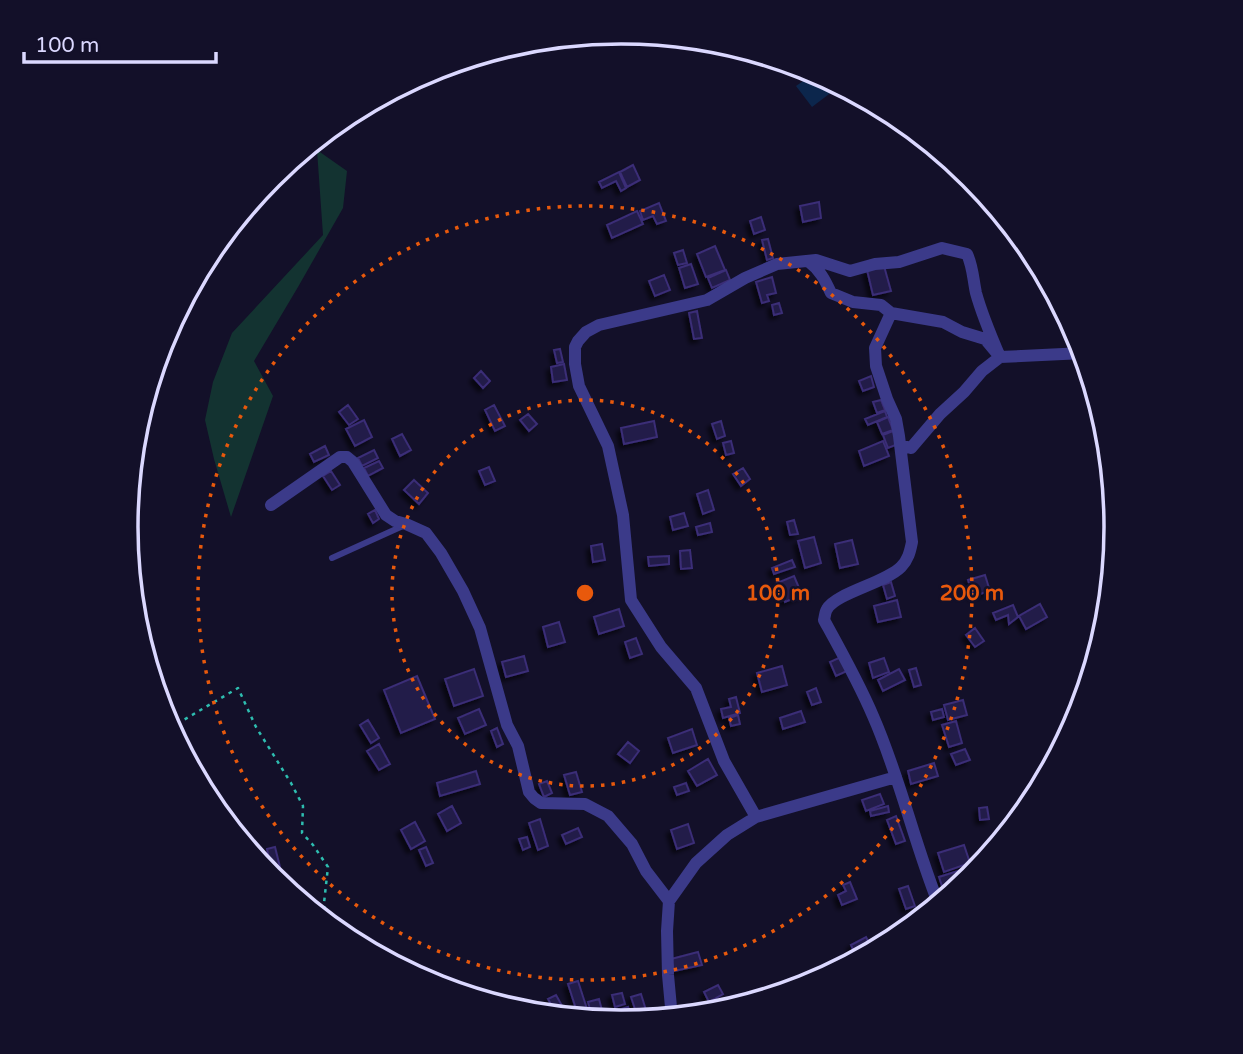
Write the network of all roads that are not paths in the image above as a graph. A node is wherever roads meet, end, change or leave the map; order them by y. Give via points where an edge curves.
1 (808, 261) junction
2 (891, 313) junction
3 (1072, 354) edge
4 (1000, 357) junction
5 (901, 445) junction
6 (271, 505) dead end
7 (407, 524) junction
8 (332, 558) dead end
9 (896, 777) junction
10 (756, 817) junction
11 (935, 894) edge
12 (669, 901) junction
13 (671, 1007) edge

1 - 2 street via 831,293 853,302 881,305
1 - 4 street via 850,271 942,248 967,254
1 - 10 street via 777,264 707,300 599,325 586,332 575,347 579,386 608,446 623,515 631,600 661,647 696,688 724,761
2 - 4 street via 943,322 985,339
2 - 5 street via 875,348 876,366
3 - 4 street
4 - 5 street via 911,448
5 - 9 street via 912,542 909,555 893,574 833,602 825,610 824,620 874,716
6 - 7 street via 346,457 386,515
7 - 8 lane
7 - 12 street via 426,533 441,553 480,628 529,792 541,803 584,804 608,817 632,844
9 - 10 street
9 - 11 street
10 - 12 street via 696,863
12 - 13 street

